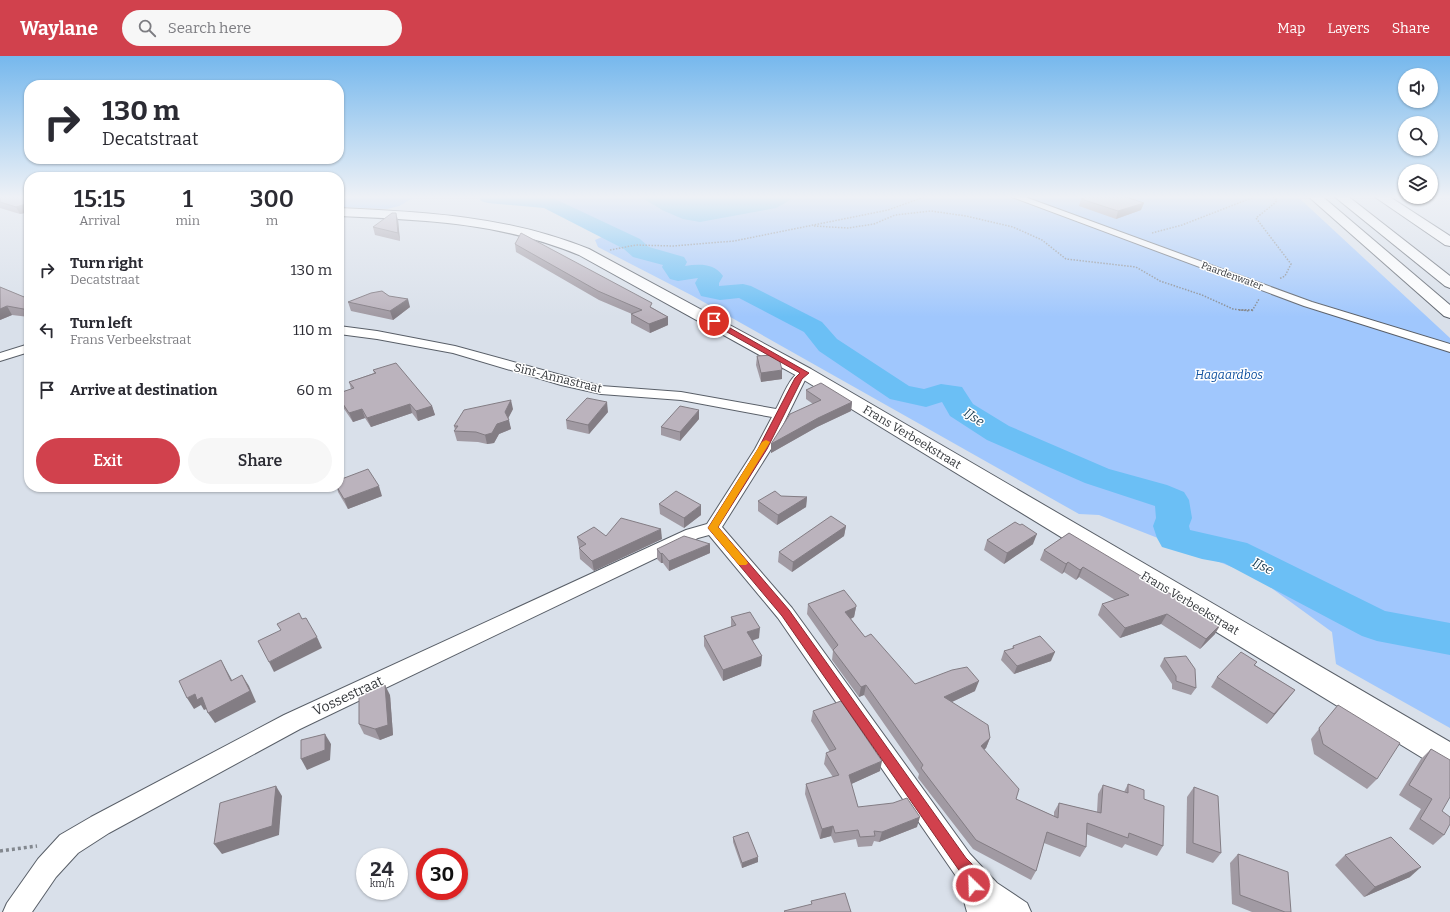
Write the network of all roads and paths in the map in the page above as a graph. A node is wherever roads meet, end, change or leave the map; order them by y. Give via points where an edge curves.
1 (546, 237) edge
2 (756, 237) edge
3 (1035, 237) edge
4 (1129, 237) edge
5 (1136, 237) edge
6 (1269, 237) edge
7 (1365, 237) edge
8 (1392, 237) edge
9 (1132, 238) junction
10 (607, 251) dead end
11 (1450, 283) edge
12 (1266, 288) junction
13 (1450, 313) edge
14 (344, 331) edge
15 (1450, 348) edge
16 (24, 350) edge
17 (0, 357) edge
18 (805, 373) junction
19 (779, 414) junction
20 (713, 528) junction
21 (1450, 758) edge
22 (969, 872) junction
23 (16, 912) edge
24 (980, 912) edge
25 (1018, 912) edge

1 - 18 main road, Frans Verbeekstraat via 584,252
2 - 10 path via 673,246 636,245
3 - 12 path via 1066,259 1136,267 1160,281 1208,297 1233,309 1252,311
4 - 9 street, Paardenwater
5 - 9 path
6 - 12 path via 1291,264 1284,276
7 - 13 main road
8 - 11 main road
9 - 12 street, Paardenwater
12 - 15 street, Paardenwater
14 - 19 street, Sint-Annastraat via 455,350 601,390 681,396
16 - 17 street
18 - 19 street via 799,378
18 - 21 main road, Frans Verbeekstraat
19 - 20 street via 763,449
20 - 22 street via 786,613
20 - 23 street, Vossestraat via 692,534 292,722 100,825 69,844 47,868
22 - 24 street
22 - 25 street via 988,892

